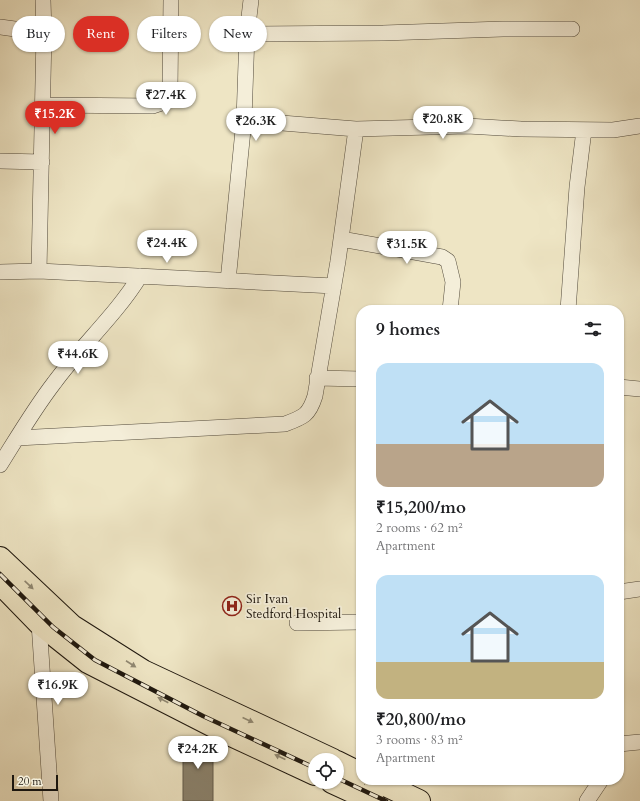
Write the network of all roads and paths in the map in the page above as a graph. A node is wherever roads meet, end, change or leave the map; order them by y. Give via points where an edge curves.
1 (43, 0) edge
2 (171, 0) edge
3 (252, 0) edge
4 (43, 16) edge
5 (250, 16) edge
6 (0, 27) edge
7 (12, 29) edge
8 (572, 29) dead end
9 (267, 34) edge
10 (44, 52) edge
11 (246, 52) edge
12 (43, 105) junction
13 (244, 120) junction
14 (640, 126) edge
15 (356, 129) junction
16 (584, 130) junction
17 (0, 161) edge
18 (42, 162) junction
19 (341, 239) junction
20 (39, 271) junction
21 (0, 272) edge
22 (140, 276) junction
23 (228, 281) junction
24 (334, 286) junction
25 (451, 305) edge
26 (568, 305) edge
27 (318, 378) junction
28 (356, 379) edge
29 (624, 387) edge
30 (640, 389) edge
31 (18, 438) junction
32 (0, 465) edge
33 (0, 558) edge
34 (0, 583) edge
35 (640, 589) edge
36 (624, 591) edge
37 (46, 615) junction
38 (356, 622) edge
39 (297, 623) dead end
40 (317, 753) edge
41 (344, 766) edge
42 (308, 771) edge
43 (356, 772) edge
44 (385, 785) edge
45 (598, 785) edge
46 (344, 788) edge
47 (51, 801) edge
48 (373, 801) edge
49 (419, 801) edge
50 (587, 801) edge

1 - 4 street
2 - 12 street via 170,90 165,102 153,106
3 - 5 street
6 - 7 street
8 - 9 street
10 - 12 street
11 - 13 street
12 - 18 street
13 - 15 street
13 - 23 street
14 - 16 street via 613,130
15 - 16 street via 467,126
15 - 19 street
16 - 26 street
17 - 18 street
18 - 20 street
19 - 24 street
19 - 25 street via 442,257 448,261 453,282
20 - 21 street
20 - 22 street
22 - 23 street
22 - 31 street via 129,295 54,383
23 - 24 street
24 - 27 street
27 - 28 street
27 - 31 street via 311,408 301,418 285,424
29 - 30 street
31 - 32 street
33 -> 37 highway
34 - 37 highway
35 - 36 street
37 -> 40 highway via 72,626 143,671
42 -> 37 highway via 229,734 88,662
37 - 47 street
38 - 39 street
41 - 43 highway
44 - 49 highway
45 - 50 street
46 - 48 highway

